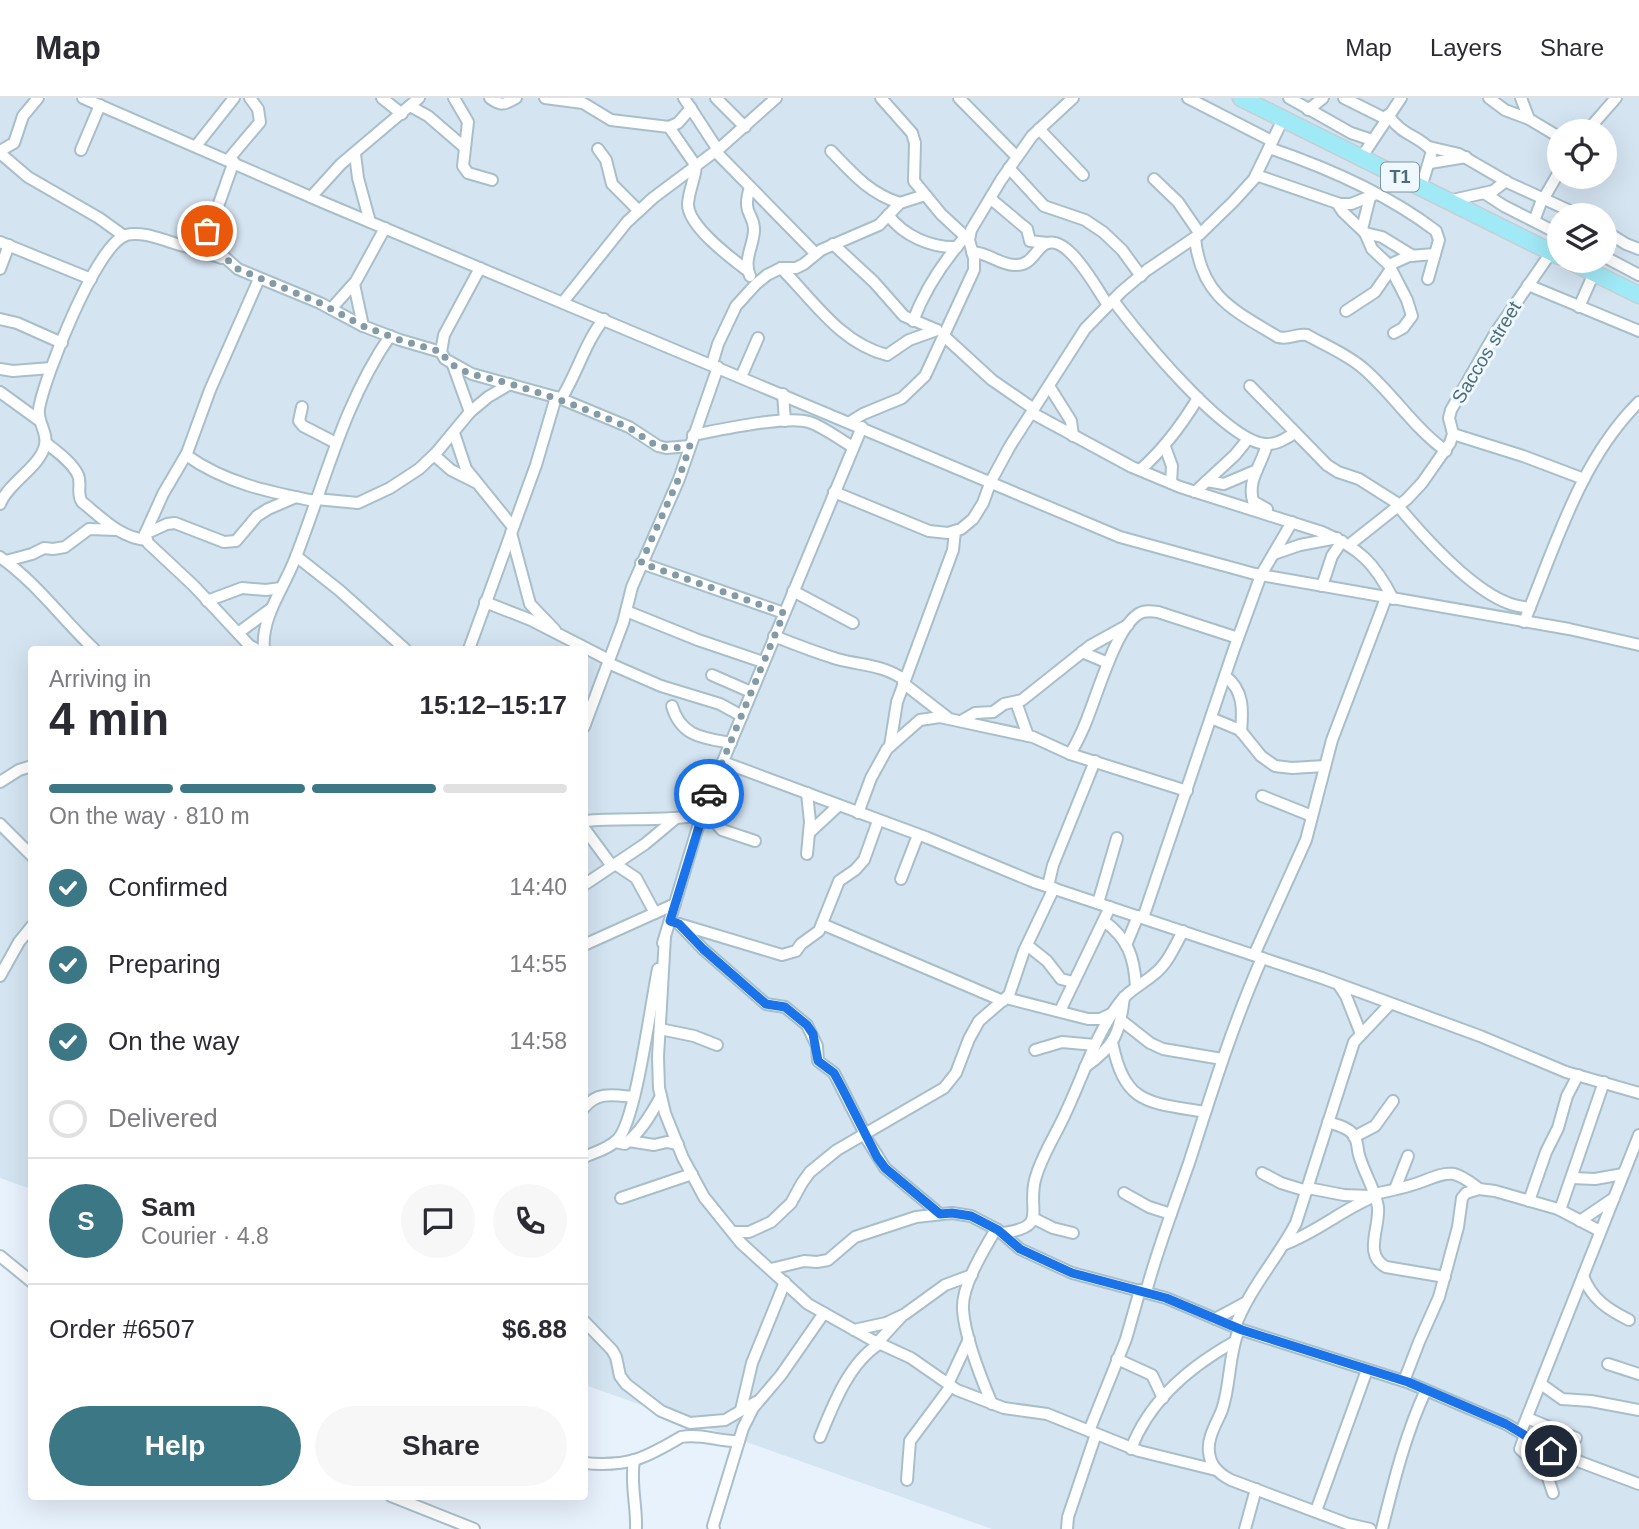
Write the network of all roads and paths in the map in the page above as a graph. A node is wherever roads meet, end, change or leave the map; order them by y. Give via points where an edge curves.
1 (38, 98) edge
2 (83, 98) edge
3 (234, 98) edge
4 (250, 98) edge
5 (382, 98) edge
6 (454, 98) edge
7 (490, 98) edge
8 (516, 98) edge
9 (545, 98) edge
10 (716, 98) edge
11 (776, 98) edge
12 (881, 98) edge
13 (959, 98) edge
14 (1073, 98) edge
15 (1188, 98) edge
16 (1241, 98) edge
17 (1289, 98) edge
18 (1324, 98) edge
19 (1344, 98) edge
20 (1401, 98) edge
21 (1489, 98) edge
22 (1521, 98) edge
23 (1616, 98) edge
24 (690, 102) edge
25 (100, 105) junction
26 (410, 106) edge
27 (1308, 110) junction
28 (1387, 117) junction
29 (1283, 119) junction
30 (1529, 119) junction
31 (1598, 119) edge
32 (669, 127) junction
33 (745, 127) junction
34 (1040, 129) junction
35 (1547, 130) edge
36 (1372, 140) junction
37 (1271, 145) junction
38 (196, 146) junction
39 (464, 147) junction
40 (1429, 147) junction
41 (598, 149) dead end
42 (81, 150) dead end
43 (717, 151) junction
44 (831, 151) dead end
45 (355, 154) junction
46 (1, 155) edge
47 (1017, 157) junction
48 (1466, 157) junction
49 (1361, 158) junction
50 (231, 161) junction
51 (1430, 163) junction
52 (696, 166) junction
53 (1009, 168) junction
54 (1083, 175) dead end
55 (1256, 175) junction
56 (1154, 179) dead end
57 (492, 180) dead end
58 (1506, 181) junction
59 (750, 187) junction
60 (1421, 188) junction
61 (1548, 189) edge
62 (1484, 193) junction
63 (925, 195) junction
64 (1373, 195) junction
65 (312, 197) junction
66 (1543, 197) junction
67 (991, 199) junction
68 (1448, 201) junction
69 (900, 203) junction
70 (1337, 203) junction
71 (1555, 203) edge
72 (639, 211) junction
73 (887, 215) junction
74 (1534, 221) junction
75 (370, 222) junction
76 (385, 228) junction
77 (1547, 228) edge
78 (207, 231) junction
79 (1364, 231) junction
80 (124, 236) junction
81 (1198, 236) junction
82 (967, 238) junction
83 (1617, 239) edge
84 (5, 243) edge
85 (1046, 243) junction
86 (833, 244) junction
87 (1547, 246) edge
88 (188, 247) junction
89 (957, 247) junction
90 (1639, 249) edge
91 (972, 252) junction
92 (816, 254) junction
93 (1435, 254) junction
94 (1413, 256) junction
95 (225, 258) junction
96 (1547, 262) edge
97 (1617, 263) edge
98 (1390, 267) junction
99 (480, 268) junction
100 (781, 268) junction
101 (0, 269) edge
102 (748, 271) junction
103 (1594, 273) joint
104 (1639, 275) edge
105 (1141, 276) junction
106 (259, 278) junction
107 (91, 279) junction
108 (1428, 279) dead end
109 (354, 284) junction
110 (756, 284) junction
111 (1528, 285) junction
112 (1639, 295) edge
113 (563, 302) junction
114 (1111, 302) junction
115 (1579, 307) junction
116 (331, 309) junction
117 (1346, 311) dead end
118 (0, 319) edge
119 (604, 319) junction
120 (912, 321) junction
121 (363, 326) junction
122 (1639, 331) edge
123 (942, 333) junction
124 (1394, 333) dead end
125 (390, 336) junction
126 (758, 338) dead end
127 (905, 342) junction
128 (62, 343) junction
129 (442, 352) junction
130 (453, 365) junction
131 (715, 366) junction
132 (51, 368) junction
133 (0, 369) edge
134 (741, 377) junction
135 (510, 384) junction
136 (1049, 386) junction
137 (1250, 386) dead end
138 (0, 392) edge
139 (783, 394) junction
140 (558, 398) junction
141 (1198, 398) junction
142 (1639, 402) edge
143 (302, 407) dead end
144 (1033, 411) junction
145 (470, 412) junction
146 (41, 421) junction
147 (785, 421) junction
148 (850, 422) junction
149 (862, 427) junction
150 (454, 433) junction
151 (1295, 433) junction
152 (1453, 434) junction
153 (1073, 436) junction
154 (1248, 439) junction
155 (692, 440) junction
156 (46, 443) junction
157 (336, 443) junction
158 (1267, 444) junction
159 (853, 447) junction
160 (1165, 447) junction
161 (1446, 451) junction
162 (186, 455) junction
163 (433, 455) junction
164 (1230, 460) junction
165 (1140, 470) junction
166 (1252, 472) junction
167 (1584, 479) junction
168 (990, 481) junction
169 (1207, 481) junction
170 (477, 482) junction
171 (1171, 484) junction
172 (834, 492) junction
173 (1195, 492) junction
174 (296, 498) junction
175 (315, 500) junction
176 (0, 504) edge
177 (1399, 505) junction
178 (1269, 515) junction
179 (1292, 522) junction
180 (116, 530) junction
181 (512, 530) junction
182 (955, 531) junction
183 (146, 537) junction
184 (1343, 541) junction
185 (1274, 554) junction
186 (296, 556) junction
187 (3, 559) edge
188 (641, 563) junction
189 (1261, 575) junction
190 (1322, 586) junction
191 (281, 588) junction
192 (793, 591) junction
193 (1390, 599) junction
194 (207, 601) junction
195 (485, 602) junction
196 (272, 608) junction
197 (1530, 608) junction
198 (626, 611) junction
199 (784, 613) junction
200 (1524, 622) junction
201 (853, 623) dead end
202 (1128, 625) junction
203 (238, 633) junction
204 (559, 635) junction
205 (774, 635) junction
206 (1238, 638) junction
207 (1639, 645) edge
208 (91, 646) edge
209 (253, 646) edge
210 (264, 646) edge
211 (402, 646) edge
212 (470, 646) edge
213 (579, 646) edge
214 (588, 651) edge
215 (1082, 652) junction
216 (609, 662) junction
217 (763, 662) junction
218 (1108, 663) junction
219 (712, 675) dead end
220 (1225, 676) junction
221 (904, 682) junction
222 (751, 692) junction
223 (1016, 702) junction
224 (672, 706) dead end
225 (741, 716) junction
226 (588, 717) edge
227 (949, 718) junction
228 (1211, 718) junction
229 (961, 721) junction
230 (1241, 732) junction
231 (1028, 736) junction
232 (731, 743) junction
233 (890, 746) junction
234 (1070, 754) junction
235 (1095, 761) junction
236 (723, 762) junction
237 (1325, 766) junction
238 (28, 767) edge
239 (0, 782) edge
240 (1187, 791) junction
241 (807, 793) junction
242 (1262, 796) dead end
243 (838, 806) junction
244 (702, 812) junction
245 (858, 813) junction
246 (1312, 816) junction
247 (588, 818) edge
248 (675, 819) junction
249 (878, 821) junction
250 (0, 824) edge
251 (810, 832) junction
252 (588, 833) edge
253 (918, 835) junction
254 (1117, 838) dead end
255 (755, 841) dead end
256 (28, 852) edge
257 (807, 854) dead end
258 (614, 865) junction
259 (901, 879) dead end
260 (588, 882) edge
261 (1051, 887) junction
262 (1098, 903) junction
263 (675, 904) junction
264 (1110, 907) junction
265 (654, 913) junction
266 (1141, 917) junction
267 (1104, 921) junction
268 (674, 922) junction
269 (822, 924) junction
270 (28, 931) edge
271 (1183, 931) junction
272 (665, 937) junction
273 (588, 943) edge
274 (1126, 945) junction
275 (1027, 946) junction
276 (1258, 956) junction
277 (0, 976) edge
278 (1073, 982) junction
279 (1339, 985) junction
280 (1136, 986) junction
281 (1125, 996) junction
282 (1004, 999) junction
283 (1390, 1004) junction
284 (1060, 1011) junction
285 (1113, 1013) junction
286 (1122, 1021) junction
287 (660, 1029) junction
288 (1361, 1034) junction
289 (1112, 1042) junction
290 (717, 1045) dead end
291 (1095, 1045) junction
292 (1035, 1051) dead end
293 (1222, 1059) junction
294 (1085, 1067) junction
295 (1578, 1075) junction
296 (1604, 1082) junction
297 (1639, 1093) edge
298 (661, 1096) junction
299 (632, 1097) junction
300 (1393, 1101) dead end
301 (588, 1104) edge
302 (1205, 1112) junction
303 (1328, 1122) junction
304 (864, 1133) junction
305 (1639, 1135) edge
306 (1354, 1137) junction
307 (629, 1141) junction
308 (615, 1142) junction
309 (678, 1144) junction
310 (588, 1155) edge
311 (1409, 1156) dead end
312 (1262, 1173) dead end
313 (692, 1174) junction
314 (1623, 1174) junction
315 (1572, 1178) junction
316 (1308, 1189) junction
317 (1395, 1189) junction
318 (1479, 1189) junction
319 (1124, 1193) dead end
320 (1374, 1196) junction
321 (621, 1198) dead end
322 (1614, 1198) junction
323 (1529, 1201) junction
324 (1560, 1210) junction
325 (940, 1214) junction
326 (1171, 1214) junction
327 (1032, 1218) junction
328 (1580, 1221) junction
329 (999, 1231) junction
330 (1601, 1231) junction
331 (733, 1232) junction
332 (1073, 1233) dead end
333 (1285, 1244) junction
334 (0, 1256) edge
335 (771, 1269) junction
336 (972, 1275) junction
337 (1583, 1276) junction
338 (1445, 1277) junction
339 (28, 1279) edge
340 (785, 1282) junction
341 (1143, 1291) junction
342 (1245, 1303) junction
343 (824, 1313) junction
344 (903, 1315) junction
345 (1215, 1319) junction
346 (1629, 1320) dead end
347 (588, 1325) edge
348 (1237, 1328) junction
349 (854, 1330) junction
350 (970, 1338) junction
351 (1234, 1342) junction
352 (878, 1343) junction
353 (1117, 1359) junction
354 (1608, 1364) dead end
355 (1367, 1370) junction
356 (1639, 1374) edge
357 (1404, 1381) junction
358 (1541, 1384) junction
359 (949, 1385) junction
360 (1426, 1390) junction
361 (1163, 1398) junction
362 (758, 1402) junction
363 (992, 1404) junction
364 (741, 1410) junction
365 (1639, 1410) edge
366 (1527, 1418) junction
367 (1092, 1433) junction
368 (1523, 1433) junction
369 (820, 1437) dead end
370 (1576, 1438) dead end
371 (739, 1441) junction
372 (1132, 1448) junction
373 (634, 1460) junction
374 (588, 1463) edge
375 (1216, 1470) junction
376 (907, 1480) dead end
377 (1639, 1484) edge
378 (1256, 1489) junction
379 (1553, 1493) dead end
380 (401, 1500) edge
381 (1316, 1511) junction
382 (1331, 1524) edge
383 (474, 1529) edge
384 (636, 1529) edge
385 (715, 1529) edge
386 (1067, 1529) edge
387 (1245, 1529) edge
388 (1370, 1529) edge
389 (1382, 1529) edge

1 - 46 street via 23,116 14,144
2 - 25 street
3 - 38 street
4 - 50 street via 258,108 260,122
5 - 26 street
6 - 39 street via 468,122
7 - 8 street via 500,105
9 - 32 street via 588,105 611,120
10 - 33 street
11 - 33 street
12 - 63 street via 912,133 915,181
13 - 47 street
14 - 34 street
15 - 37 street
16 - 29 highway, T1
17 - 27 street
18 - 27 street
19 - 28 street
20 - 28 street
21 - 30 street
22 - 30 street
23 - 31 street
24 - 32 street via 678,122
24 - 43 street
25 - 38 street
25 - 42 street
26 - 39 street
26 - 45 street
27 - 36 street
28 - 36 street
28 - 40 street
29 - 37 street
29 - 49 highway, T1
30 - 35 street
32 - 52 street
33 - 43 street
34 - 47 street
34 - 54 street
36 - 49 street
37 - 55 street
37 - 64 street
38 - 50 street
39 - 57 street via 463,166 468,173
40 - 48 street
40 - 51 street
41 - 72 street via 612,184
43 - 52 street
43 - 59 street
44 - 69 street via 866,187
45 - 65 street
45 - 75 street
46 - 80 street via 28,177
47 - 53 street
48 - 51 street
48 - 58 street
49 - 60 highway, T1
50 - 65 street
50 - 78 street
51 - 60 street
52 - 72 street
52 - 102 street via 689,210 709,239
53 - 67 street
53 - 105 street via 1044,206 1085,220 1103,232
55 - 70 street
55 - 81 street
56 - 81 street via 1178,202
58 - 62 street
58 - 66 street
59 - 92 street
59 - 102 street via 746,208 754,227
60 - 68 highway, T1
61 - 66 street
62 - 68 street
62 - 74 street
63 - 69 street
63 - 82 street
64 - 70 street via 1351,204
64 - 79 street
64 - 93 street via 1436,231
65 - 75 street
66 - 71 street
66 - 74 street
67 - 82 street
67 - 85 street via 1027,229 1030,241
68 - 87 highway, T1
69 - 73 street
70 - 79 street
72 - 113 street
73 - 86 street via 879,225
73 - 89 street via 927,244
74 - 77 street
75 - 76 street
76 - 99 street
76 - 109 street
78 - 88 street via 203,240
78 - 95 street via 213,247
79 - 94 street
79 - 98 street via 1372,249
80 - 88 street via 138,233
80 - 107 street via 104,255
81 - 105 street
81 - 161 street via 1200,267 1223,303 1278,337 1288,340 1307,335 1343,354 1363,368
82 - 89 street
82 - 91 street
83 - 90 street
84 - 101 street
84 - 107 street
85 - 91 street via 1030,261 1014,265
85 - 114 street via 1060,244 1075,256
86 - 92 street
86 - 120 street
88 - 95 street
89 - 120 street via 943,262
91 - 123 street via 974,270
92 - 100 street via 796,268
93 - 94 street
93 - 108 street
94 - 98 street
95 - 106 street
96 - 111 street, Saccos street
97 - 104 street
98 - 117 street via 1375,292
98 - 124 street via 1412,316
99 - 113 street
99 - 129 street via 444,335
100 - 110 street
100 - 127 street via 851,340 887,355
102 - 110 street
103 - 112 highway
103 - 115 street
105 - 114 street
106 - 116 street
106 - 162 street
107 - 128 street
109 - 116 street
109 - 121 street
110 - 131 street via 736,306 718,344
111 - 115 street
111 - 152 street, Saccos street via 1451,410
113 - 119 street
114 - 136 street via 1085,329
114 - 141 street
115 - 122 street
116 - 121 street
118 - 128 street
119 - 131 street
119 - 140 street via 570,385
120 - 123 street
120 - 127 street
121 - 125 street
123 - 127 street
123 - 144 street
123 - 148 street via 933,361 914,388
125 - 129 street
125 - 157 street via 356,394
126 - 134 street
128 - 132 street
129 - 130 street
130 - 135 street
130 - 145 street
131 - 134 street
131 - 155 street
132 - 133 street
132 - 146 street via 38,414
134 - 139 street
135 - 140 street
135 - 145 street
136 - 144 street
136 - 153 street via 1071,421
137 - 151 street
138 - 146 street
139 - 147 street
139 - 148 street
140 - 155 street via 629,428 658,446
140 - 181 street
141 - 154 street
141 - 160 street
142 - 167 street
143 - 157 street via 299,421 303,426
144 - 153 street
144 - 168 street
145 - 150 street
146 - 156 street
147 - 155 street via 739,426
147 - 159 street via 810,422
148 - 149 street
149 - 159 street
149 - 168 street
150 - 163 street
150 - 170 street via 466,469
151 - 158 street
151 - 177 street via 1327,465
152 - 161 street, Saccos street
152 - 167 street
153 - 165 street
154 - 158 street
154 - 164 street
155 - 188 street
156 - 176 street via 40,457
156 - 180 street via 79,476 82,502
157 - 175 street
158 - 166 street via 1263,460
159 - 172 street
160 - 165 street
160 - 171 street via 1172,466
161 - 177 street, Saccos street
162 - 174 street via 226,478
162 - 183 street via 163,494
163 - 170 street
163 - 175 street via 390,488 358,503
164 - 166 street
164 - 169 street
165 - 171 street
166 - 169 street via 1224,484
166 - 178 street via 1252,497
167 - 197 street
168 - 182 street via 973,519
168 - 189 street via 1120,537
169 - 173 street
170 - 181 street
171 - 173 street
172 - 182 street via 929,531
172 - 192 street
173 - 178 street
174 - 175 street
174 - 183 street via 257,516 232,542 175,523
175 - 186 street
177 - 184 street, Saccos street
177 - 197 street via 1473,581 1496,598
178 - 179 street
179 - 184 street
179 - 185 street
180 - 183 street via 133,538
180 - 187 street via 89,529 65,547
181 - 195 street
181 - 204 street via 530,604
182 - 221 street via 953,550
183 - 194 street
184 - 185 street via 1300,545
184 - 190 street via 1332,556
184 - 193 street via 1364,555 1381,575
185 - 189 street
186 - 191 street
186 - 211 street
187 - 208 street
188 - 198 street
188 - 199 street
189 - 190 street
189 - 206 street
190 - 193 street
191 - 194 street via 242,587
191 - 196 street
192 - 199 street
192 - 201 street
193 - 200 street
193 - 237 street
194 - 203 street
195 - 204 street
195 - 212 street
196 - 203 street
196 - 210 street
197 - 200 street
198 - 216 street
198 - 217 street
199 - 205 street
200 - 207 street
202 - 206 street via 1145,611 1158,612
202 - 215 street
202 - 218 street
203 - 209 street
204 - 213 street
205 - 217 street
205 - 221 street via 837,659 891,670
206 - 220 street
214 - 216 street
215 - 218 street
215 - 223 street
216 - 225 street
216 - 226 street
217 - 222 street
218 - 234 street
219 - 222 street
220 - 228 street
220 - 230 street via 1240,693
221 - 227 street
221 - 233 street
222 - 225 street
223 - 229 street
223 - 231 street
224 - 232 street via 686,729
225 - 232 street
227 - 229 street
227 - 233 street via 920,720
228 - 230 street
228 - 240 street
229 - 231 street
230 - 237 street via 1275,765
231 - 234 street
232 - 236 street
233 - 245 street
234 - 235 street
235 - 240 street
235 - 261 street via 1053,865
236 - 241 street
236 - 244 street
237 - 246 street
238 - 239 street
240 - 266 street
241 - 243 street
241 - 251 street
242 - 246 street
243 - 245 street
243 - 251 street
244 - 248 street
244 - 255 street via 722,830
244 - 263 street
245 - 249 street
246 - 276 street
247 - 248 street
248 - 258 street
249 - 253 street
249 - 269 street via 864,860 839,881
250 - 256 street
251 - 257 street
252 - 258 street
253 - 259 street
253 - 261 street
254 - 262 street
258 - 260 street
258 - 265 street via 636,878
261 - 262 street
261 - 275 street
262 - 264 street
263 - 265 street
263 - 268 street
264 - 266 street
264 - 267 street
265 - 273 street
266 - 271 street
266 - 274 street
267 - 274 street
267 - 278 street
268 - 269 street via 785,955 796,951
268 - 272 street
268 - 304 street via 766,1004 785,1007 807,1025 818,1061 834,1073
269 - 282 street
270 - 277 street
271 - 276 street
271 - 280 street via 1160,969
272 - 287 street
272 - 299 street
274 - 280 street
275 - 278 street via 1061,979
275 - 282 street
276 - 279 street
276 - 293 street
278 - 284 street
279 - 283 street
279 - 288 street
280 - 281 street
281 - 285 street
281 - 286 street
282 - 284 street
282 - 304 street via 979,1021 956,1073 944,1088
283 - 288 street
283 - 295 street
284 - 285 street via 1088,1019
285 - 291 street
286 - 289 street
286 - 293 street via 1163,1049
287 - 290 street via 695,1035
287 - 298 street
288 - 303 street via 1345,1066
289 - 294 street
289 - 302 street via 1124,1082 1135,1094
291 - 292 street via 1062,1042
291 - 294 street
293 - 302 street
294 - 327 street via 1040,1165
295 - 296 street
295 - 323 street
296 - 297 street
296 - 315 street
298 - 307 street
298 - 309 street
299 - 301 street via 603,1095
299 - 308 street via 623,1131
300 - 306 street via 1376,1126
302 - 326 street
303 - 306 street
303 - 316 street
304 - 325 street via 885,1168
304 - 331 street via 810,1172 791,1203 771,1222 749,1232
305 - 314 street
306 - 320 street
307 - 308 street
307 - 309 street
308 - 310 street
309 - 313 street
311 - 317 street
312 - 316 street
313 - 321 street
313 - 331 street
314 - 315 street via 1595,1180
314 - 322 street
315 - 324 street
316 - 320 street
316 - 333 street
317 - 318 street via 1449,1172
317 - 320 street
318 - 323 street
318 - 338 street via 1462,1198
319 - 326 street
320 - 333 street
320 - 338 street via 1378,1263
322 - 328 street
322 - 330 street
323 - 324 street
324 - 328 street
325 - 329 street via 971,1216
325 - 335 street via 855,1237 828,1260
326 - 341 street
327 - 329 street via 1026,1228
327 - 332 street
328 - 330 street
329 - 336 street
329 - 341 street via 1020,1249 1072,1273
330 - 337 street
331 - 335 street
333 - 342 street
334 - 339 street
335 - 340 street
336 - 344 street via 945,1285
336 - 350 street via 963,1309
337 - 346 street via 1597,1300
337 - 358 street
338 - 357 street
340 - 343 street
340 - 364 street via 752,1363
341 - 345 street
341 - 353 street
342 - 345 street
342 - 348 street
343 - 349 street
343 - 362 street
344 - 349 street
344 - 352 street
345 - 348 street
347 - 364 street via 612,1350 626,1384 661,1412 690,1423 725,1420
348 - 351 street
348 - 355 street
349 - 352 street
350 - 359 street
350 - 363 street
351 - 361 street via 1206,1358
351 - 375 street via 1226,1396 1208,1444
352 - 359 street via 911,1358
352 - 369 street via 851,1374
353 - 361 street via 1152,1375
353 - 367 street
354 - 356 street
355 - 357 street
355 - 381 street
357 - 360 street
358 - 365 street via 1569,1401
358 - 366 street
359 - 363 street
359 - 376 street via 911,1441
360 - 368 street
360 - 389 street via 1396,1468
361 - 372 street via 1143,1422
362 - 364 street
362 - 371 street
363 - 367 street via 1047,1414
366 - 368 street
366 - 370 street
367 - 372 street
367 - 386 street
368 - 377 street via 1551,1451
368 - 379 street via 1520,1449 1547,1475
371 - 373 street via 681,1437
371 - 385 street
372 - 375 street
373 - 374 street via 617,1465
373 - 384 street
375 - 378 street
378 - 381 street
378 - 387 street
380 - 383 street
381 - 382 street
382 - 388 street

